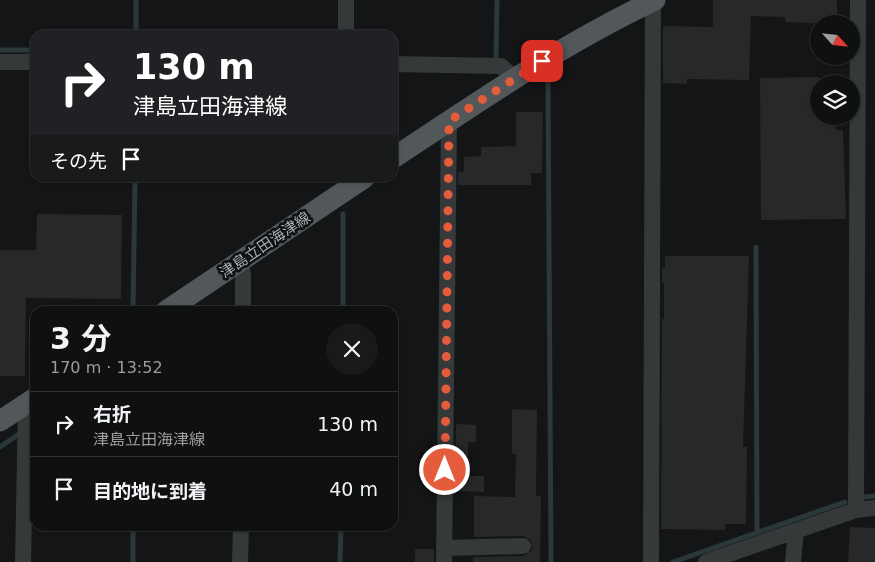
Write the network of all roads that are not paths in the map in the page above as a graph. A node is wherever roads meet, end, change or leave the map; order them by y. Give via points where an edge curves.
1 (346, 0) edge
2 (654, 0) edge
3 (858, 0) edge
4 (346, 30) edge
5 (0, 62) edge
6 (30, 62) edge
7 (398, 64) edge
8 (514, 78) junction
9 (449, 121) junction
10 (398, 155) edge
11 (346, 184) edge
12 (241, 262) junction
13 (174, 306) edge
14 (243, 306) edge
15 (30, 401) edge
16 (0, 421) edge
17 (875, 508) edge
18 (856, 510) junction
19 (241, 531) edge
20 (796, 531) junction
21 (523, 546) dead end
22 (444, 555) edge
23 (23, 562) edge
24 (240, 562) edge
25 (651, 562) edge
26 (706, 562) edge
27 (793, 562) edge

1 - 4 street
2 - 8 main road via 585,35
2 - 25 street
3 - 18 street
5 - 6 street
7 - 8 street via 501,66
8 - 9 main road
9 - 10 main road
9 - 22 street
11 - 12 main road, 津島立田海津線
12 - 13 main road, 津島立田海津線
12 - 14 street
15 - 16 main road
15 - 23 street
17 - 18 street
18 - 20 street
19 - 24 street
20 - 26 street
20 - 27 street
21 - 22 street

